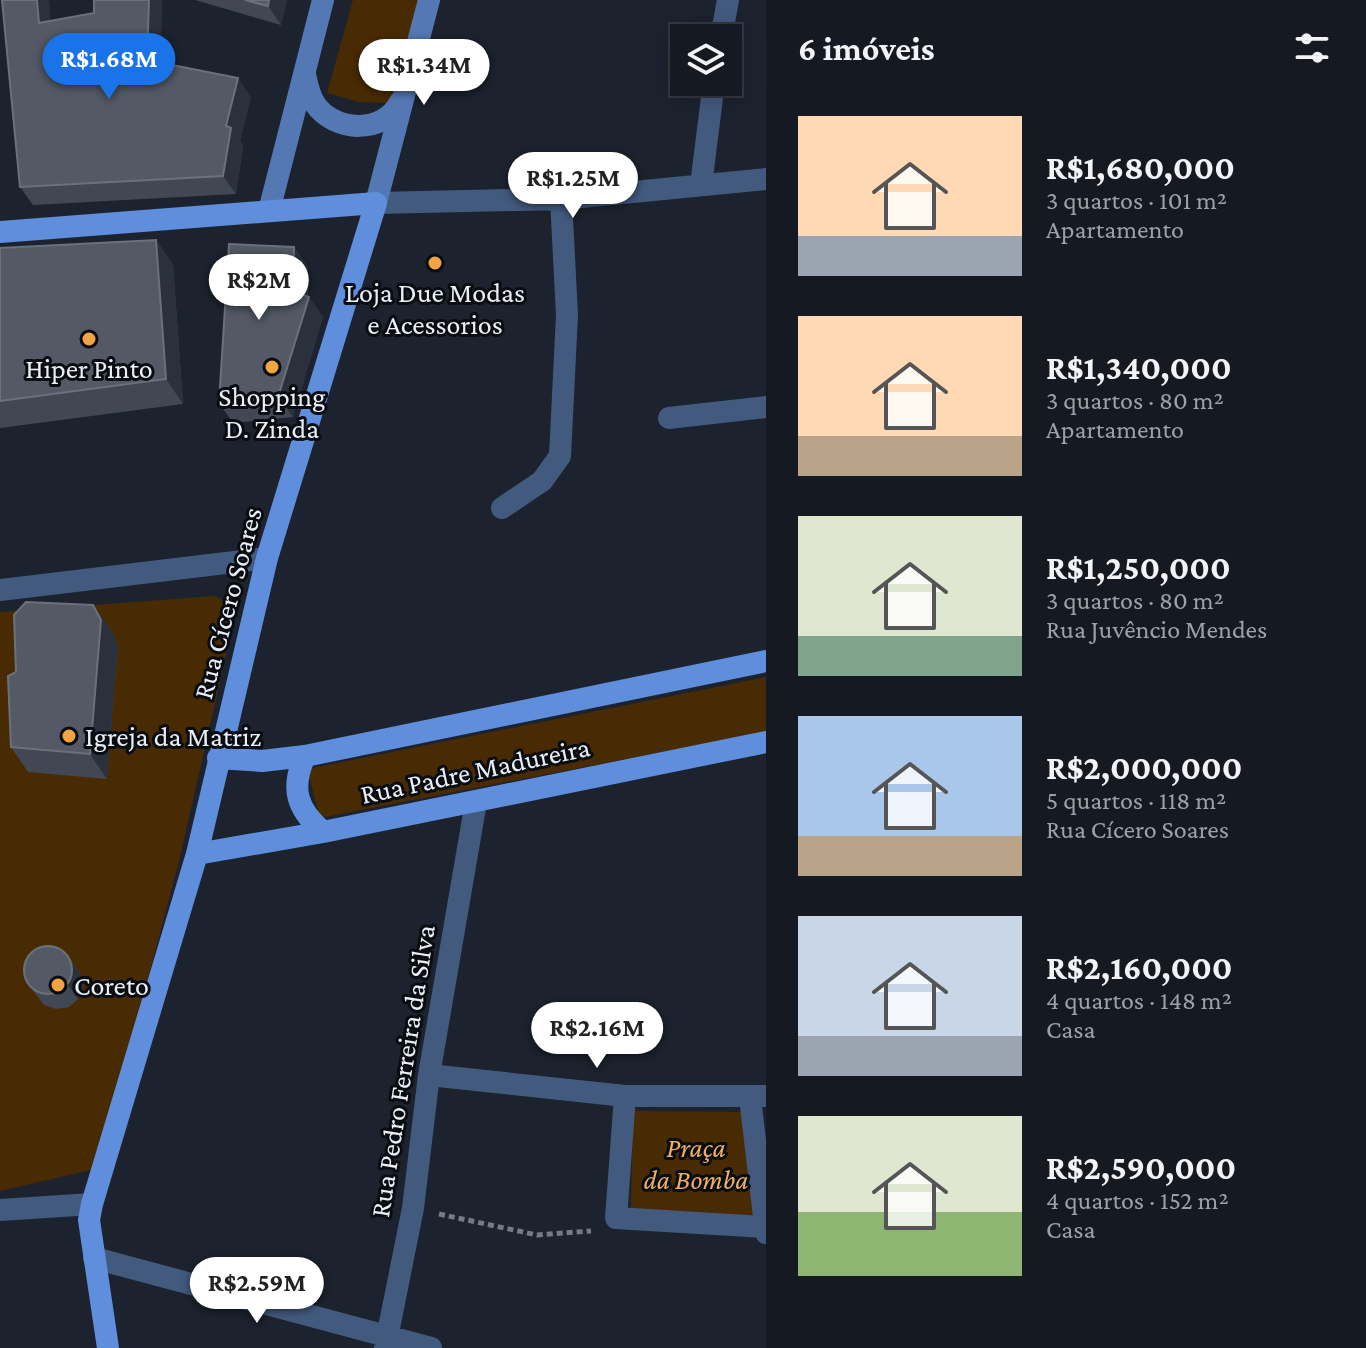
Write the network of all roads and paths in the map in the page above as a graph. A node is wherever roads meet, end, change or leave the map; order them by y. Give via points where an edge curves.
1 (323, 0) edge
2 (429, 0) edge
3 (728, 0) edge
4 (724, 24) edge
5 (304, 73) junction
6 (403, 96) junction
7 (712, 96) edge
8 (766, 179) edge
9 (701, 185) junction
10 (561, 199) junction
11 (376, 203) junction
12 (269, 211) junction
13 (0, 227) edge
14 (766, 407) edge
15 (669, 418) dead end
16 (502, 508) dead end
17 (267, 558) junction
18 (0, 590) edge
19 (766, 661) edge
20 (766, 742) edge
21 (305, 756) junction
22 (218, 758) junction
23 (476, 802) junction
24 (323, 832) junction
25 (197, 854) junction
26 (429, 1075) junction
27 (625, 1096) junction
28 (758, 1097) edge
29 (92, 1204) junction
30 (413, 1208) junction
31 (0, 1210) edge
32 (616, 1218) junction
33 (766, 1230) edge
34 (94, 1258) junction
35 (386, 1342) edge
36 (108, 1348) edge
37 (431, 1348) edge

1 - 5 main road
2 - 6 main road
3 - 4 street
5 - 6 main road via 315,104 334,120 353,125 375,125 390,117
5 - 12 main road
6 - 11 main road
7 - 9 street
8 - 9 street
9 - 10 street
10 - 11 street
10 - 16 street via 567,315 560,456 542,481
11 - 12 main road
11 - 17 main road, Rua Cícero Soares
12 - 13 main road
14 - 15 street
17 - 18 street
17 - 22 main road, Rua Cícero Soares
19 - 21 main road, Rua Padre Madureira
20 - 23 main road, Rua Padre Madureira
21 - 22 main road, Rua Padre Madureira via 262,761
21 - 24 main road via 296,777 297,802
22 - 25 main road, Rua Cícero Soares
23 - 24 main road, Rua Padre Madureira
23 - 26 street, Rua Pedro Ferreira da Silva
24 - 25 main road, Rua Padre Madureira
25 - 29 main road, Rua Cícero Soares
26 - 27 street
26 - 30 street, Rua Pedro Ferreira da Silva
27 - 28 street
27 - 32 street
28 - 33 street
29 - 31 street
29 - 34 main road, Rua Cícero Soares
30 - 32 path via 537,1235 595,1230
30 - 35 street, Rua Pedro Ferreira da Silva
32 - 33 street
34 - 35 street
34 - 36 main road, Rua Cícero Soares
35 - 37 street

